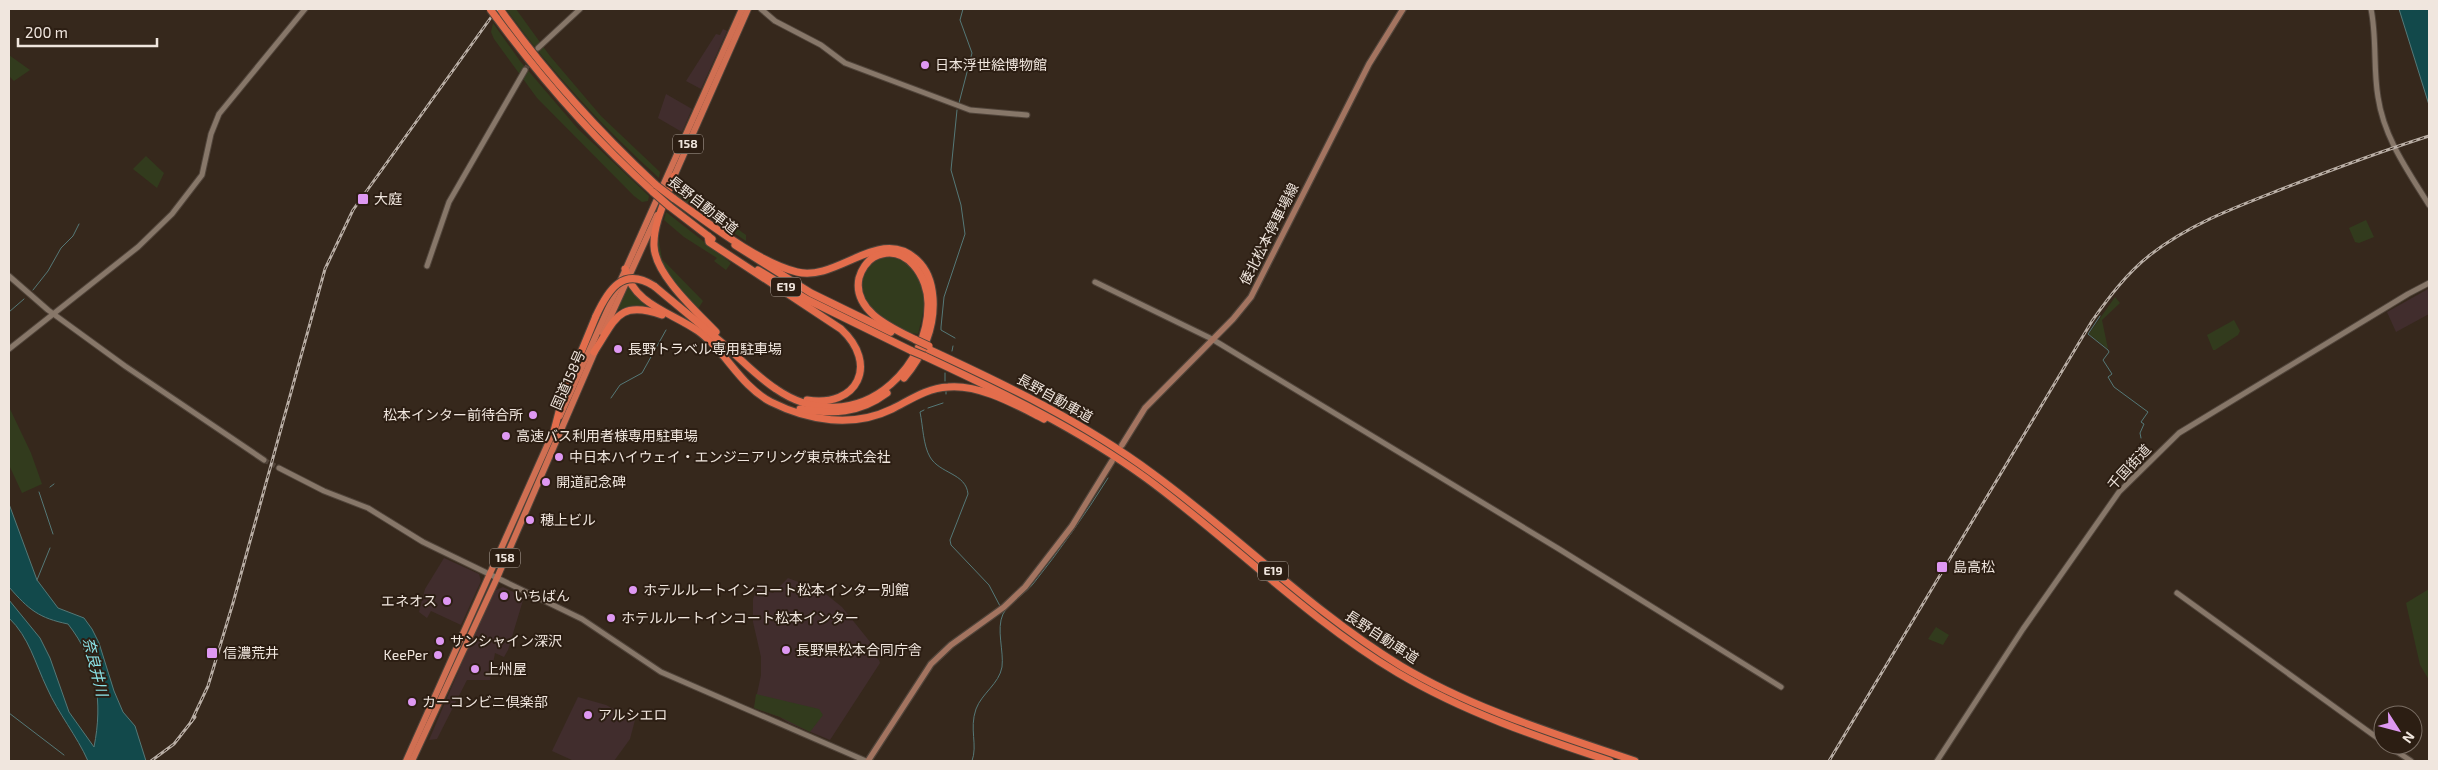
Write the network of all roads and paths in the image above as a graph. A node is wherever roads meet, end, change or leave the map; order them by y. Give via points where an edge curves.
1 (306, 9) edge
2 (490, 9) edge
3 (580, 9) edge
4 (742, 9) edge
5 (748, 9) edge
6 (761, 9) edge
7 (1403, 9) edge
8 (2371, 9) edge
9 (501, 10) edge
10 (538, 48) tunnel mouth
11 (525, 70) tunnel mouth
12 (1027, 115) dead end
13 (674, 176) junction
14 (673, 198) junction
15 (2429, 205) edge
16 (708, 236) junction
17 (427, 266) dead end
18 (625, 269) junction
19 (9, 276) edge
20 (628, 278) junction
21 (1095, 282) dead end
22 (2429, 283) edge
23 (53, 314) junction
24 (688, 324) junction
25 (1212, 339) junction
26 (914, 345) junction
27 (9, 349) edge
28 (927, 351) junction
29 (594, 352) junction
30 (741, 360) junction
31 (783, 393) junction
32 (782, 406) junction
33 (554, 430) junction
34 (1122, 445) dead end
35 (1098, 446) junction
36 (264, 460) tunnel mouth
37 (1112, 461) dead end
38 (279, 468) tunnel mouth
39 (493, 576) junction
40 (2177, 594) dead end
41 (1781, 687) dead end
42 (2373, 735) edge
43 (406, 761) edge
44 (412, 761) edge
45 (867, 761) edge
46 (1610, 761) edge
47 (1635, 761) edge
48 (1937, 761) edge

1 - 23 street via 216,118 202,175 193,189 150,236
2 - 16 highway, 長野自動車道 / E19, bridge via 562,102 605,148 669,206
3 - 10 street
4 - 18 highway, 国道158号 / 158
5 - 13 highway, 国道158号 / 158
6 - 12 street via 775,21 821,45 845,63 970,110
7 - 25 main road, 倭北松本停車場線 via 1369,64 1258,286
8 - 15 street via 2377,88 2384,120 2396,150
9 - 14 highway, 長野自動車道 / E19, bridge via 568,97 611,143
11 - 17 street via 449,202
13 - 20 highway, 国道158号 / 158
13 - 30 highway via 654,239 656,258 680,294
14 - 26 highway, 長野自動車道 / E19 via 713,230 778,273
14 - 32 highway via 744,246 795,271 824,272 886,248 909,254 925,269 933,292 930,330 917,360 898,384 876,401 850,411 826,413
16 - 26 highway, 長野自動車道 / E19 via 808,300
16 - 31 highway via 709,242 728,256 841,330 855,346 861,371 848,393 823,401
18 - 20 highway
18 - 33 highway, 国道158号 / 158
19 - 23 street
20 - 24 highway via 640,296
20 - 29 highway, 国道158号 / 158
21 - 25 street
22 - 48 street, 千国街道 via 2179,433 2144,465 2119,492 2078,550
23 - 27 street
23 - 36 street
24 - 29 highway via 643,309 627,310 614,319
24 - 32 highway via 711,342 733,370 758,392
25 - 34 main road, 倭北松本停車場線 via 1145,408
25 - 41 street
26 - 28 highway, 長野自動車道 / E19, bridge
26 - 31 highway via 880,320 863,301 858,286 860,276 867,263 875,257 892,254 904,257 918,268 926,284 928,310 925,329 908,365 880,392 849,406 818,407
28 - 35 highway, 長野自動車道 / E19
28 - 47 highway, 長野自動車道 / E19 via 997,381 1071,420 1138,463 1188,500 1327,615 1404,667 1500,714
29 - 39 highway, 国道158号 / 158
30 - 31 highway
30 - 33 highway, bridge via 654,286 637,279 617,284 607,294 596,316 563,396
32 - 35 highway via 818,418 854,420 881,414 936,388 961,387 1014,405
33 - 39 highway, 国道158号 / 158
35 - 46 highway, 長野自動車道 / E19 via 1177,501 1322,621 1400,674 1480,714
37 - 45 main road via 1072,526 1025,587 999,611 947,648 925,671
38 - 39 street via 324,491 368,508 423,542
39 - 43 highway, 国道158号 / 158
39 - 44 highway, 国道158号 / 158
39 - 45 street via 592,625 661,672
40 - 42 street

